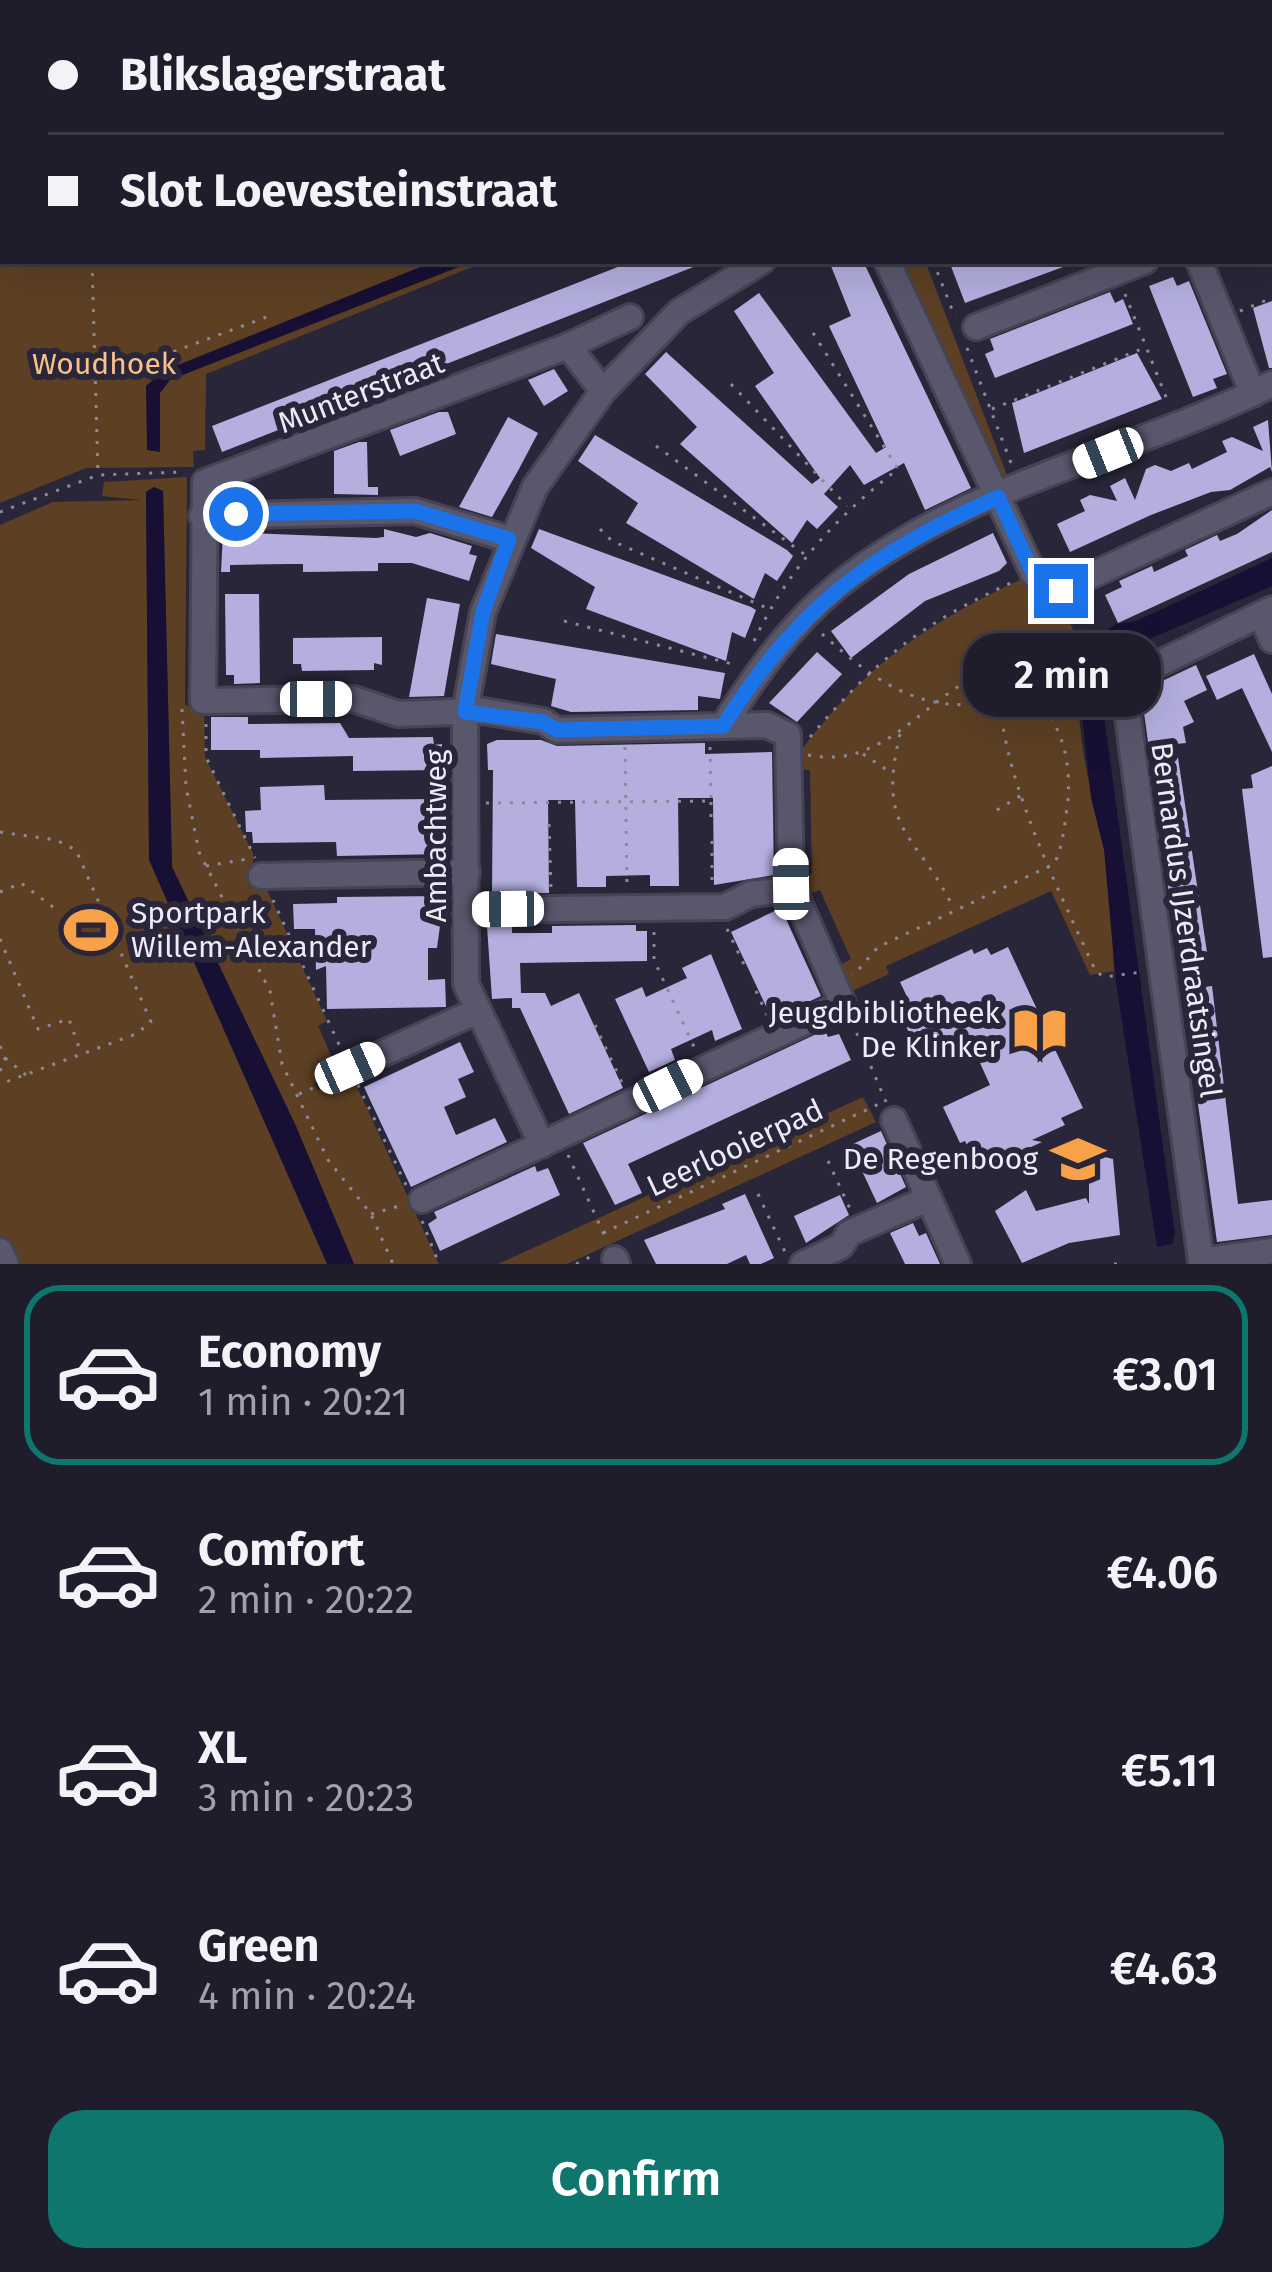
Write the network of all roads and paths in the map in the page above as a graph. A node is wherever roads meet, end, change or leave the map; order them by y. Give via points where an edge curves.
1 (92, 264) edge
2 (757, 264) edge
3 (889, 264) edge
4 (933, 264) edge
5 (1137, 264) edge
6 (1200, 264) edge
7 (1117, 272) junction
8 (1272, 298) edge
9 (272, 315) dead end
10 (629, 317) dead end
11 (1222, 318) junction
12 (964, 327) junction
13 (810, 328) dead end
14 (568, 346) junction
15 (1146, 348) junction
16 (91, 358) junction
17 (730, 384) dead end
18 (1262, 389) edge
19 (603, 391) junction
20 (991, 409) junction
21 (1177, 426) junction
22 (656, 446) dead end
23 (98, 476) junction
24 (204, 476) junction
25 (1019, 488) junction
26 (1272, 493) edge
27 (849, 507) junction
28 (0, 512) edge
29 (202, 516) junction
30 (600, 529) dead end
31 (509, 539) junction
32 (805, 555) junction
33 (1044, 582) junction
34 (769, 609) junction
35 (1266, 612) edge
36 (805, 616) junction
37 (564, 621) dead end
38 (1272, 640) edge
39 (751, 647) dead end
40 (742, 666) dead end
41 (1109, 666) dead end
42 (1000, 668) junction
43 (866, 672) junction
44 (203, 700) junction
45 (934, 702) junction
46 (465, 712) junction
47 (1000, 716) junction
48 (716, 726) junction
49 (625, 728) junction
50 (901, 732) junction
51 (793, 751) junction
52 (861, 754) junction
53 (891, 773) junction
54 (1023, 794) junction
55 (711, 800) junction
56 (626, 802) junction
57 (466, 803) junction
58 (997, 810) dead end
59 (711, 822) dead end
60 (549, 824) dead end
61 (0, 832) edge
62 (712, 841) dead end
63 (206, 866) junction
64 (1048, 867) junction
65 (467, 872) junction
66 (261, 876) joint
67 (794, 889) junction
68 (0, 892) edge
69 (53, 907) dead end
70 (714, 907) junction
71 (640, 908) junction
72 (551, 909) junction
73 (466, 910) junction
74 (955, 910) junction
75 (0, 939) edge
76 (747, 971) dead end
77 (1151, 971) dead end
78 (756, 992) dead end
79 (840, 994) junction
80 (477, 1011) junction
81 (595, 1025) dead end
82 (777, 1035) junction
83 (0, 1046) edge
84 (82, 1055) junction
85 (4, 1058) junction
86 (350, 1068) junction
87 (704, 1069) junction
88 (0, 1071) edge
89 (27, 1076) junction
90 (0, 1084) edge
91 (299, 1094) junction
92 (631, 1103) junction
93 (890, 1111) junction
94 (551, 1141) junction
95 (828, 1161) dead end
96 (758, 1194) dead end
97 (928, 1199) junction
98 (422, 1211) joint
99 (371, 1214) junction
100 (859, 1229) junction
101 (603, 1233) junction
102 (0, 1251) edge
103 (1272, 1251) edge
104 (616, 1261) edge
105 (6, 1264) edge
106 (392, 1264) edge
107 (439, 1264) edge
108 (791, 1264) edge
109 (802, 1264) edge
110 (958, 1264) edge
111 (1114, 1264) edge
112 (1125, 1264) edge

1 - 16 path
2 - 19 street, Ambachtweg via 679,313
3 - 25 street
4 - 12 path
5 - 7 street
6 - 11 street
7 - 12 street
7 - 15 path
8 - 11 path
9 - 16 path via 151,360
10 - 14 street, Munterstraat
11 - 18 street
12 - 20 path
13 - 27 path via 898,469
14 - 19 street
14 - 24 street, Munterstraat
15 - 20 path
15 - 21 path
16 - 23 path
17 - 27 path
18 - 21 street
19 - 31 street, Ambachtweg
20 - 25 path
21 - 25 street
22 - 32 path
23 - 24 path
23 - 28 path
24 - 29 street
25 - 33 street
25 - 36 street via 883,554
26 - 33 street
27 - 32 path
29 - 31 street via 415,511
29 - 44 street
30 - 34 path
31 - 46 street, Ambachtweg via 483,612
32 - 34 path
33 - 41 path
33 - 42 path via 1025,642
33 - 43 path via 937,618
34 - 39 path
35 - 38 street
35 - 103 street, Bernardus IJzerdraatsingel via 1123,681 1201,1261
36 - 43 path
36 - 48 street
37 - 40 path
42 - 45 path via 974,674
42 - 47 path
42 - 64 path via 1036,695 1064,738 1069,790 1058,858
43 - 45 path
43 - 51 path
44 - 46 street via 354,699 398,714
44 - 63 path via 184,701 182,734 191,820
44 - 63 path via 206,757 256,859
45 - 47 path via 970,701
45 - 50 path
46 - 49 street via 557,730
46 - 57 street, Ambachtweg
47 - 54 path
48 - 49 street
48 - 51 street via 767,725 788,735
48 - 55 path
49 - 56 path
50 - 52 path
50 - 53 path
51 - 52 path
51 - 67 street
52 - 53 path
53 - 74 path via 896,818
54 - 58 path
54 - 64 path
55 - 56 path
55 - 59 path
56 - 57 path
56 - 71 path
57 - 65 street, Ambachtweg
60 - 72 path
61 - 84 path via 76,850 151,1015 150,1028
62 - 70 path
63 - 91 path via 270,992 282,1064
64 - 74 path
64 - 77 path via 1096,972
65 - 66 street
65 - 73 street, Ambachtweg
66 - 86 path
67 - 70 street
67 - 79 street
68 - 69 path via 33,886
70 - 71 street
70 - 76 path
71 - 72 street
71 - 87 path via 654,960
72 - 73 street
73 - 80 street, Ambachtweg via 466,984
74 - 79 path via 878,946
75 - 84 path via 38,1029 69,1019
78 - 82 path
79 - 82 street
79 - 93 path
80 - 86 street
80 - 94 street, Ambachtweg
81 - 92 path
82 - 87 street
83 - 85 path
84 - 89 path
85 - 88 path
85 - 89 path
86 - 91 path
86 - 99 path via 414,1201
87 - 92 street
89 - 90 path
91 - 99 path via 328,1160
92 - 94 street
93 - 97 street
93 - 101 path, Leerlooierpad
94 - 98 street
94 - 101 path
95 - 100 path
96 - 108 path
97 - 100 street
97 - 110 street
98 - 107 path
99 - 106 path
100 - 109 street
101 - 104 path
102 - 105 street
111 - 112 path

